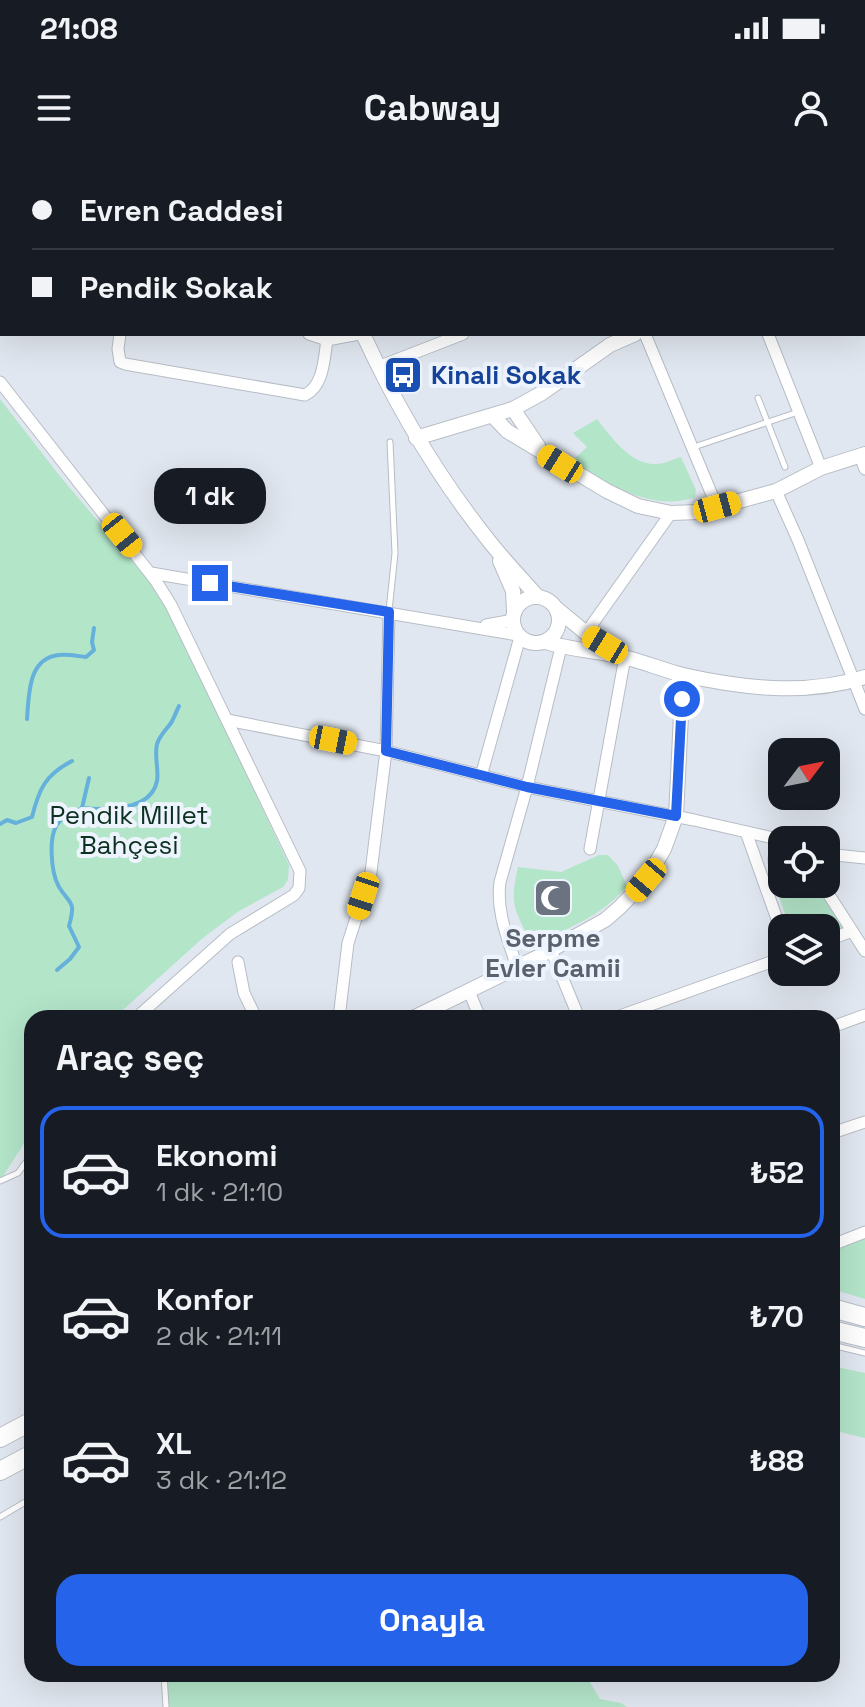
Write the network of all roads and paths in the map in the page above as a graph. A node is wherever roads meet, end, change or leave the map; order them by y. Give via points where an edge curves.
1 (120, 336) edge
2 (315, 336) edge
3 (350, 336) edge
4 (362, 336) edge
5 (458, 336) edge
6 (646, 336) edge
7 (769, 336) edge
8 (628, 337) edge
9 (327, 340) junction
10 (378, 367) junction
11 (0, 382) edge
12 (758, 398) dead end
13 (513, 409) junction
14 (799, 412) junction
15 (493, 416) junction
16 (767, 423) junction
17 (416, 438) junction
18 (390, 442) dead end
19 (693, 448) junction
20 (543, 453) junction
21 (863, 460) edge
22 (785, 467) dead end
23 (821, 468) junction
24 (776, 491) junction
25 (717, 507) junction
26 (671, 513) junction
27 (491, 543) junction
28 (151, 573) junction
29 (538, 597) junction
30 (557, 609) junction
31 (389, 612) junction
32 (516, 626) junction
33 (586, 633) junction
34 (546, 642) junction
35 (561, 647) junction
36 (625, 657) junction
37 (683, 675) junction
38 (860, 678) edge
39 (865, 709) edge
40 (227, 720) junction
41 (386, 751) junction
42 (481, 776) junction
43 (527, 787) junction
44 (600, 801) junction
45 (676, 816) junction
46 (746, 832) junction
47 (768, 837) edge
48 (590, 849) dead end
49 (840, 855) edge
50 (865, 858) edge
51 (831, 898) edge
52 (775, 914) edge
53 (852, 931) junction
54 (840, 936) edge
55 (551, 950) junction
56 (865, 951) edge
57 (238, 962) dead end
58 (768, 963) edge
59 (517, 967) junction
60 (469, 991) junction
61 (145, 1010) edge
62 (252, 1010) edge
63 (340, 1010) edge
64 (430, 1010) edge
65 (477, 1010) edge
66 (576, 1010) edge
67 (636, 1010) edge
68 (865, 1015) edge
69 (840, 1024) edge
70 (865, 1122) edge
71 (840, 1130) edge
72 (24, 1165) edge
73 (0, 1181) edge
74 (865, 1232) edge
75 (840, 1242) edge
76 (840, 1310) edge
77 (865, 1317) edge
78 (840, 1332) edge
79 (865, 1338) edge
80 (840, 1347) edge
81 (865, 1353) edge
82 (24, 1425) edge
83 (0, 1438) edge
84 (24, 1458) edge
85 (0, 1471) edge
86 (24, 1503) edge
87 (0, 1517) edge
88 (164, 1682) edge
89 (166, 1707) edge

1 - 9 street via 118,356 125,364 305,395 316,388
2 - 9 street
3 - 9 street
4 - 10 street
5 - 10 street
6 - 19 street
7 - 14 street
8 - 13 street
10 - 17 street
11 - 28 street
12 - 16 lane
13 - 15 street
13 - 20 street
14 - 16 lane
14 - 23 street
15 - 17 street
15 - 20 street
16 - 19 lane
16 - 22 lane
17 - 27 street
18 - 31 lane via 395,553
19 - 25 street
20 - 26 street via 624,500
21 - 23 street
23 - 24 street
24 - 25 street
24 - 38 street
25 - 26 street
26 - 33 street
27 - 29 street
27 - 32 street via 513,591
28 - 31 street
28 - 40 street
29 - 30 street
29 - 32 street via 524,600
30 - 33 street
30 - 34 street via 559,627
31 - 32 street via 474,626
31 - 41 street
32 - 34 street via 531,643
32 - 42 street
33 - 36 street
34 - 35 street
35 - 36 street
35 - 43 street
36 - 37 street
36 - 44 street
37 - 38 street via 773,688
37 - 45 street
38 - 39 street
40 - 41 street
40 - 61 street via 297,863 299,888 224,939
41 - 42 street
41 - 63 street via 371,872 348,943
42 - 43 street
43 - 44 street
43 - 59 street via 498,894
44 - 45 street
44 - 48 street
45 - 46 street
45 - 55 street via 657,863 635,894 605,920
46 - 47 street
46 - 52 street
49 - 50 street
51 - 53 street
53 - 54 street
53 - 56 street
55 - 59 street
55 - 66 street
57 - 62 street
58 - 67 street
59 - 60 street
60 - 64 street
60 - 65 street
68 - 69 street
70 - 71 street
72 - 73 lane
74 - 75 street
76 - 77 main road
78 - 79 main road
80 - 81 lane
82 - 83 main road
84 - 85 main road
86 - 87 lane
88 - 89 lane

